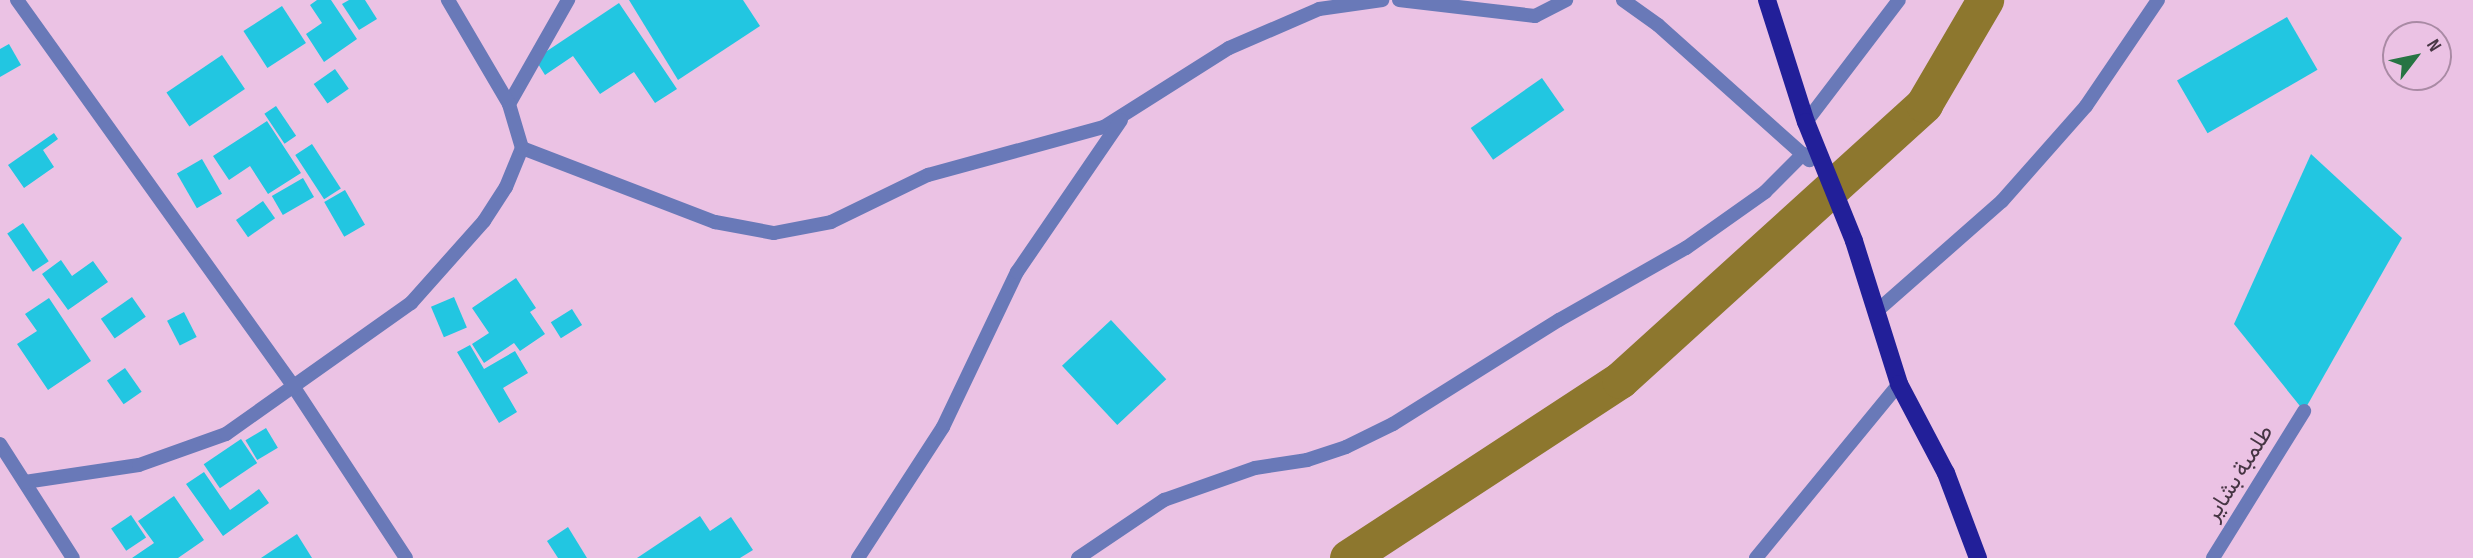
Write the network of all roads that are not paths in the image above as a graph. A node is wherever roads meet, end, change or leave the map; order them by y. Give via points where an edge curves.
1 (17, 0) edge
2 (448, 0) edge
3 (568, 0) edge
4 (1382, 0) edge
5 (1399, 0) edge
6 (1566, 0) edge
7 (1623, 0) edge
8 (1767, 0) edge
9 (1899, 0) edge
10 (2158, 0) edge
11 (509, 104) junction
12 (1121, 120) junction
13 (1806, 122) junction
14 (522, 148) junction
15 (1803, 155) junction
16 (1827, 174) junction
17 (1878, 310) junction
18 (1899, 384) junction
19 (295, 389) junction
20 (2304, 411) dead end
21 (0, 444) edge
22 (24, 482) junction
23 (74, 558) edge
24 (406, 558) edge
25 (858, 558) edge
26 (1078, 558) edge
27 (1756, 558) edge
28 (1978, 558) edge
29 (2213, 558) edge

1 - 19 street
2 - 11 street
3 - 11 street
4 - 12 street via 1319,9 1228,48
5 - 6 street via 1535,16
7 - 15 street via 1658,25
8 - 13 main road
9 - 13 street
10 - 17 street via 2085,106 2002,201
11 - 14 street
12 - 14 street via 928,175 831,222 774,233 715,222
12 - 25 street via 1017,272 943,428
13 - 16 main road
14 - 19 street via 506,187 484,221 411,303
15 - 16 street
15 - 26 street via 1765,192 1686,248 1559,320 1393,424 1307,460 1255,468 1164,500
16 - 17 main road
17 - 18 main road
18 - 27 street
18 - 28 main road via 1946,473
19 - 22 street via 226,435 139,465
19 - 24 street
20 - 29 street, طلمبة بشاير
21 - 22 street
22 - 23 street

